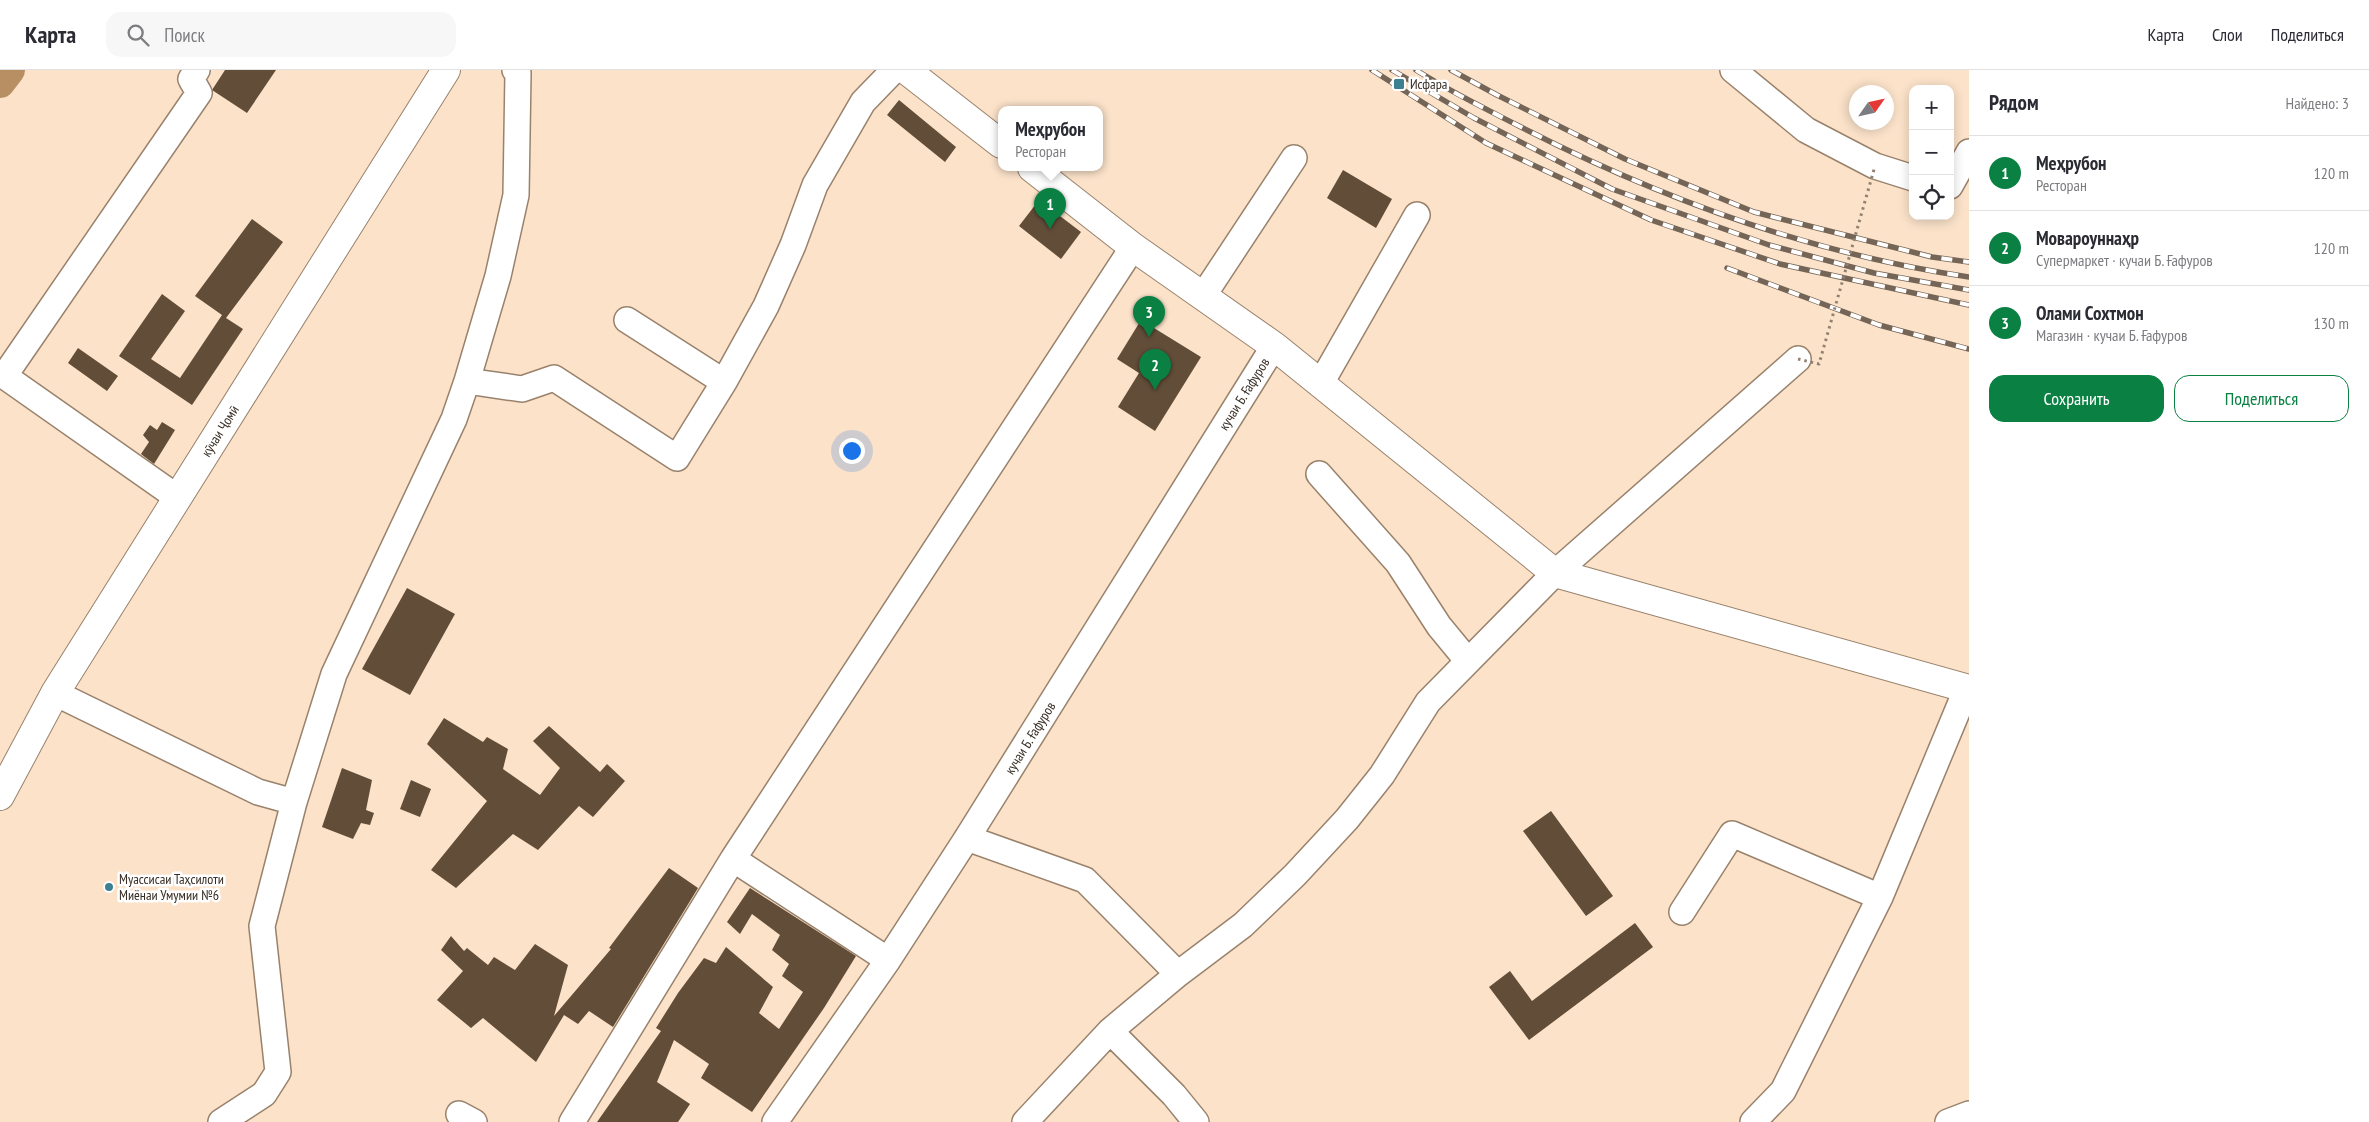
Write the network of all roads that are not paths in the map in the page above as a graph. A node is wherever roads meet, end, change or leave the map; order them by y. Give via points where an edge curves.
1 (197, 70) edge
2 (446, 70) edge
3 (515, 70) edge
4 (894, 70) edge
5 (906, 70) edge
6 (1733, 70) edge
7 (998, 142) edge
8 (1969, 152) edge
9 (1294, 158) dead end
10 (1036, 171) edge
11 (1909, 177) edge
12 (1954, 179) edge
13 (1954, 192) edge
14 (1969, 197) edge
15 (1417, 215) dead end
16 (1133, 247) junction
17 (1203, 296) junction
18 (627, 320) dead end
19 (1274, 346) junction
20 (1798, 359) road end
21 (2, 374) edge
22 (467, 381) junction
23 (724, 382) junction
24 (1321, 383) junction
25 (1319, 474) dead end
26 (178, 498) junction
27 (1555, 573) junction
28 (1467, 660) junction
29 (1968, 688) edge
30 (55, 693) junction
31 (0, 796) edge
32 (294, 802) junction
33 (967, 838) junction
34 (733, 859) junction
35 (1880, 897) junction
36 (1682, 912) dead end
37 (888, 960) junction
38 (1178, 974) junction
39 (1110, 1031) junction
40 (1969, 1114) edge
41 (221, 1122) edge
42 (572, 1122) edge
43 (775, 1122) edge
44 (1025, 1122) edge
45 (1196, 1122) edge
46 (1753, 1122) edge
47 (1948, 1122) edge

1 - 21 street via 191,79 199,93
2 - 26 main road, кӯчаи Ҷомӣ
3 - 22 street via 518,73 516,195 498,276
4 - 23 street via 863,102 816,185 794,245 766,306
5 - 7 main road
6 - 11 street via 1806,130 1875,166
8 - 12 street
9 - 17 street
10 - 16 main road
13 - 14 street
15 - 24 street
16 - 17 main road
16 - 34 street
17 - 19 main road
18 - 23 street
19 - 24 main road
19 - 33 street, кучаи Б. Ғафуров
20 - 27 street
21 - 26 street
22 - 23 street via 522,389 554,378 676,458
22 - 32 street via 454,419 334,674
24 - 27 main road
25 - 28 street via 1398,563 1439,626
26 - 30 main road, кӯчаи Ҷомӣ
27 - 28 street
27 - 29 main road
28 - 38 street via 1428,702 1382,776 1347,819 1243,925
29 - 35 street
30 - 31 main road, кӯчаи Ҷомӣ
30 - 32 street via 258,792
32 - 41 street via 262,926 278,1072 264,1094
33 - 37 street, кучаи Б. Ғафуров
33 - 38 street via 1085,880
34 - 37 street
34 - 42 street
35 - 36 street via 1732,834
35 - 46 street via 1783,1091
37 - 43 street, кучаи Б. Ғафуров
38 - 39 street
39 - 44 street
39 - 45 street via 1174,1095
40 - 47 street

